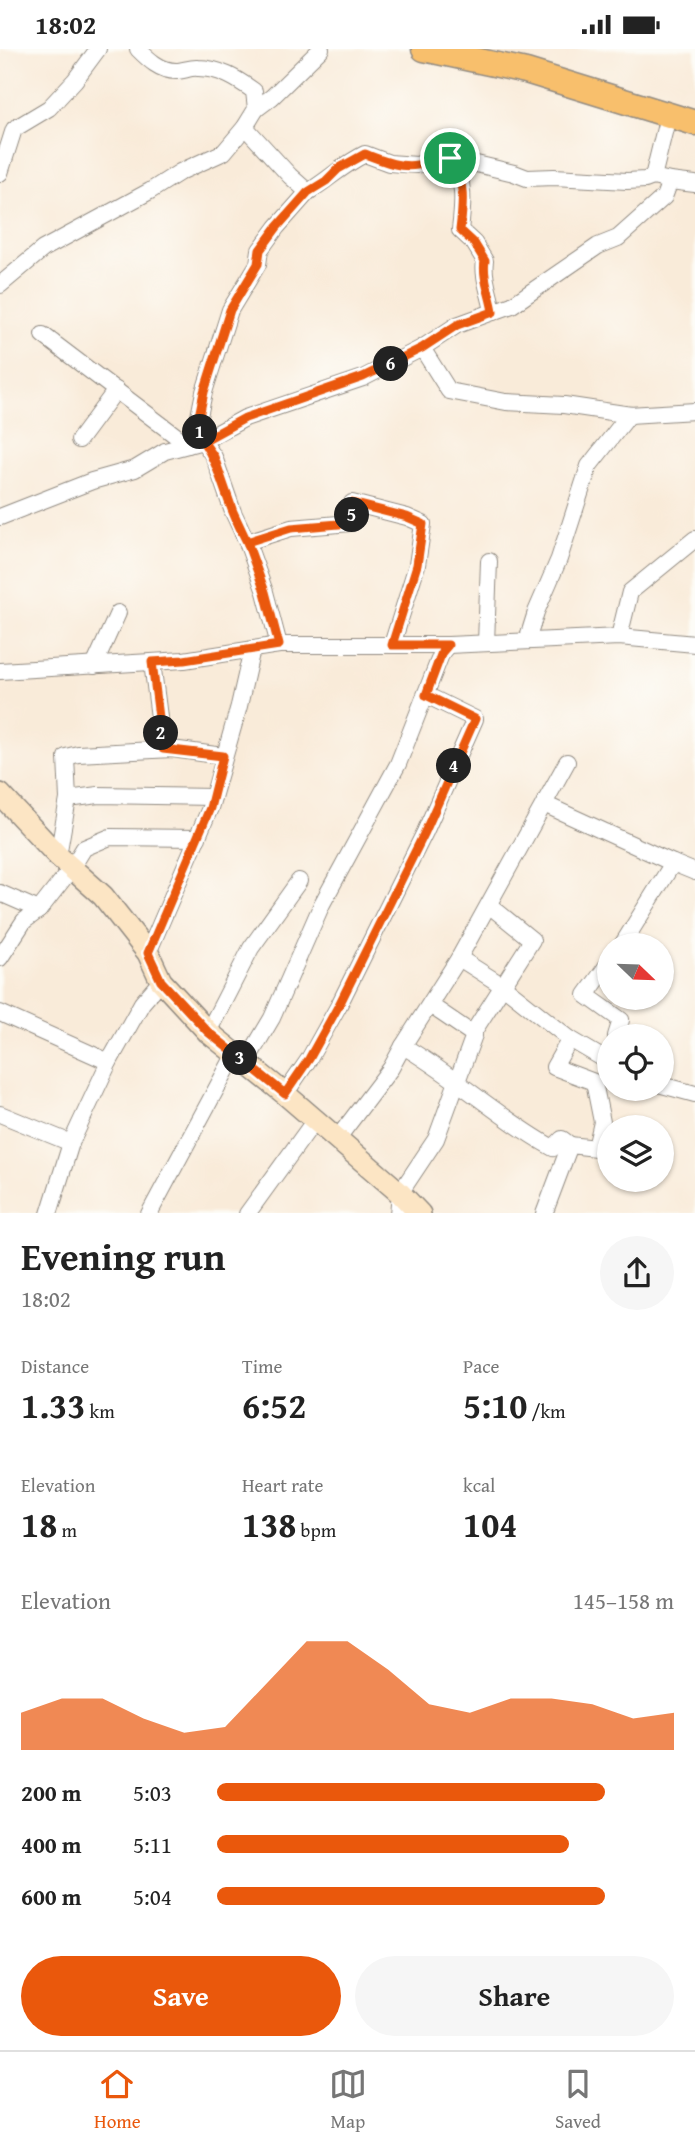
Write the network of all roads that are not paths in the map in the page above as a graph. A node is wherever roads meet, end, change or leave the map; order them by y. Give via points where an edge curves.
1 (99, 49) edge
2 (138, 49) edge
3 (320, 49) edge
4 (424, 49) edge
5 (467, 53) edge
6 (256, 109) junction
7 (668, 116) junction
8 (695, 123) edge
9 (245, 127) junction
10 (450, 158) junction
11 (0, 173) edge
12 (653, 177) junction
13 (670, 181) junction
14 (695, 184) edge
15 (308, 192) junction
16 (0, 285) edge
17 (493, 312) junction
18 (43, 335) dead end
19 (422, 348) junction
20 (116, 390) junction
21 (695, 411) edge
22 (631, 415) junction
23 (79, 440) dead end
24 (195, 443) junction
25 (0, 517) edge
26 (695, 539) edge
27 (247, 542) junction
28 (489, 561) dead end
29 (118, 613) dead end
30 (619, 637) junction
31 (527, 641) junction
32 (486, 643) junction
33 (695, 644) edge
34 (279, 645) junction
35 (392, 645) junction
36 (448, 645) junction
37 (252, 649) junction
38 (152, 662) junction
39 (94, 666) junction
40 (0, 671) edge
41 (426, 695) junction
42 (163, 749) junction
43 (223, 756) junction
44 (567, 762) dead end
45 (0, 794) edge
46 (213, 797) junction
47 (68, 799) junction
48 (544, 804) junction
49 (198, 838) junction
50 (64, 862) junction
51 (673, 863) junction
52 (695, 872) edge
53 (299, 881) dead end
54 (0, 893) edge
55 (489, 905) junction
56 (39, 911) junction
57 (629, 933) edge
58 (148, 953) junction
59 (0, 958) edge
60 (459, 958) junction
61 (597, 980) edge
62 (161, 981) junction
63 (503, 986) junction
64 (597, 1003) edge
65 (430, 1005) junction
66 (607, 1010) edge
67 (0, 1013) edge
68 (620, 1024) edge
69 (208, 1032) junction
70 (474, 1035) junction
71 (570, 1039) junction
72 (403, 1046) junction
73 (597, 1055) edge
74 (241, 1058) junction
75 (109, 1062) junction
76 (455, 1082) junction
77 (674, 1088) edge
78 (285, 1094) junction
79 (695, 1094) edge
80 (2, 1120) edge
81 (315, 1120) junction
82 (337, 1139) junction
83 (71, 1143) junction
84 (569, 1145) junction
85 (399, 1203) edge
86 (48, 1213) edge
87 (149, 1213) edge
88 (247, 1213) edge
89 (420, 1213) edge
90 (544, 1213) edge

1 - 11 street via 49,108 13,129
2 - 6 street via 163,69 196,67 235,78 254,91
3 - 6 street
4 - 5 main road
5 - 7 main road
6 - 9 street
7 - 8 main road
7 - 12 street
9 - 15 street
9 - 16 street via 224,152 43,249
10 - 12 street via 527,178 628,181
10 - 15 street via 417,165 389,163 365,154
10 - 17 street via 460,170 460,230 485,261 483,271
12 - 13 street
13 - 14 street
13 - 17 street via 664,197 618,238 589,251 512,305
15 - 24 street via 260,250 258,264 230,310 204,392
17 - 19 street via 457,325
18 - 20 street
19 - 22 street via 449,391
19 - 24 street via 363,377 245,418
20 - 23 street
20 - 24 street
21 - 22 street
22 - 31 street via 589,466
24 - 25 street
24 - 27 street via 214,457
26 - 30 street via 630,592
27 - 34 street
27 - 35 street via 291,528 351,523 352,503 423,524 417,565
28 - 32 street
29 - 39 street
30 - 31 street
30 - 33 street
31 - 32 street
32 - 36 street
34 - 35 street
34 - 37 street
35 - 36 street
36 - 41 street
37 - 38 street
37 - 43 street
38 - 39 street
38 - 42 street
39 - 40 street
41 - 74 street via 398,764 322,904 272,1019
41 - 78 street via 475,719 339,1005
42 - 43 street
42 - 47 street via 66,757
43 - 46 street
44 - 48 street
45 - 50 street
46 - 47 street
46 - 49 street
47 - 50 street
48 - 51 street
48 - 55 street
49 - 50 street via 110,837
49 - 58 street
50 - 56 street
50 - 58 street via 103,896
51 - 52 street
51 - 57 street
53 - 69 street via 251,948
54 - 56 street
55 - 60 street
55 - 63 street via 532,940
56 - 59 street via 24,921
58 - 62 street
60 - 63 street
60 - 65 street
61 - 64 street via 586,995
62 - 69 street
62 - 75 street via 142,1003
63 - 70 street
63 - 71 street
65 - 70 street
65 - 72 street
66 - 68 street via 621,1020
67 - 75 street
69 - 74 street
70 - 76 street
71 - 73 street
71 - 84 street via 554,1067 594,1082 602,1122 596,1148
72 - 76 street
72 - 82 street
74 - 78 street
74 - 87 street
75 - 83 street
76 - 84 street via 553,1148 562,1139
76 - 85 street via 436,1139
77 - 79 street
78 - 81 street
80 - 83 street
81 - 82 street
81 - 88 street
82 - 85 street
83 - 86 street
84 - 90 street
85 - 89 street

